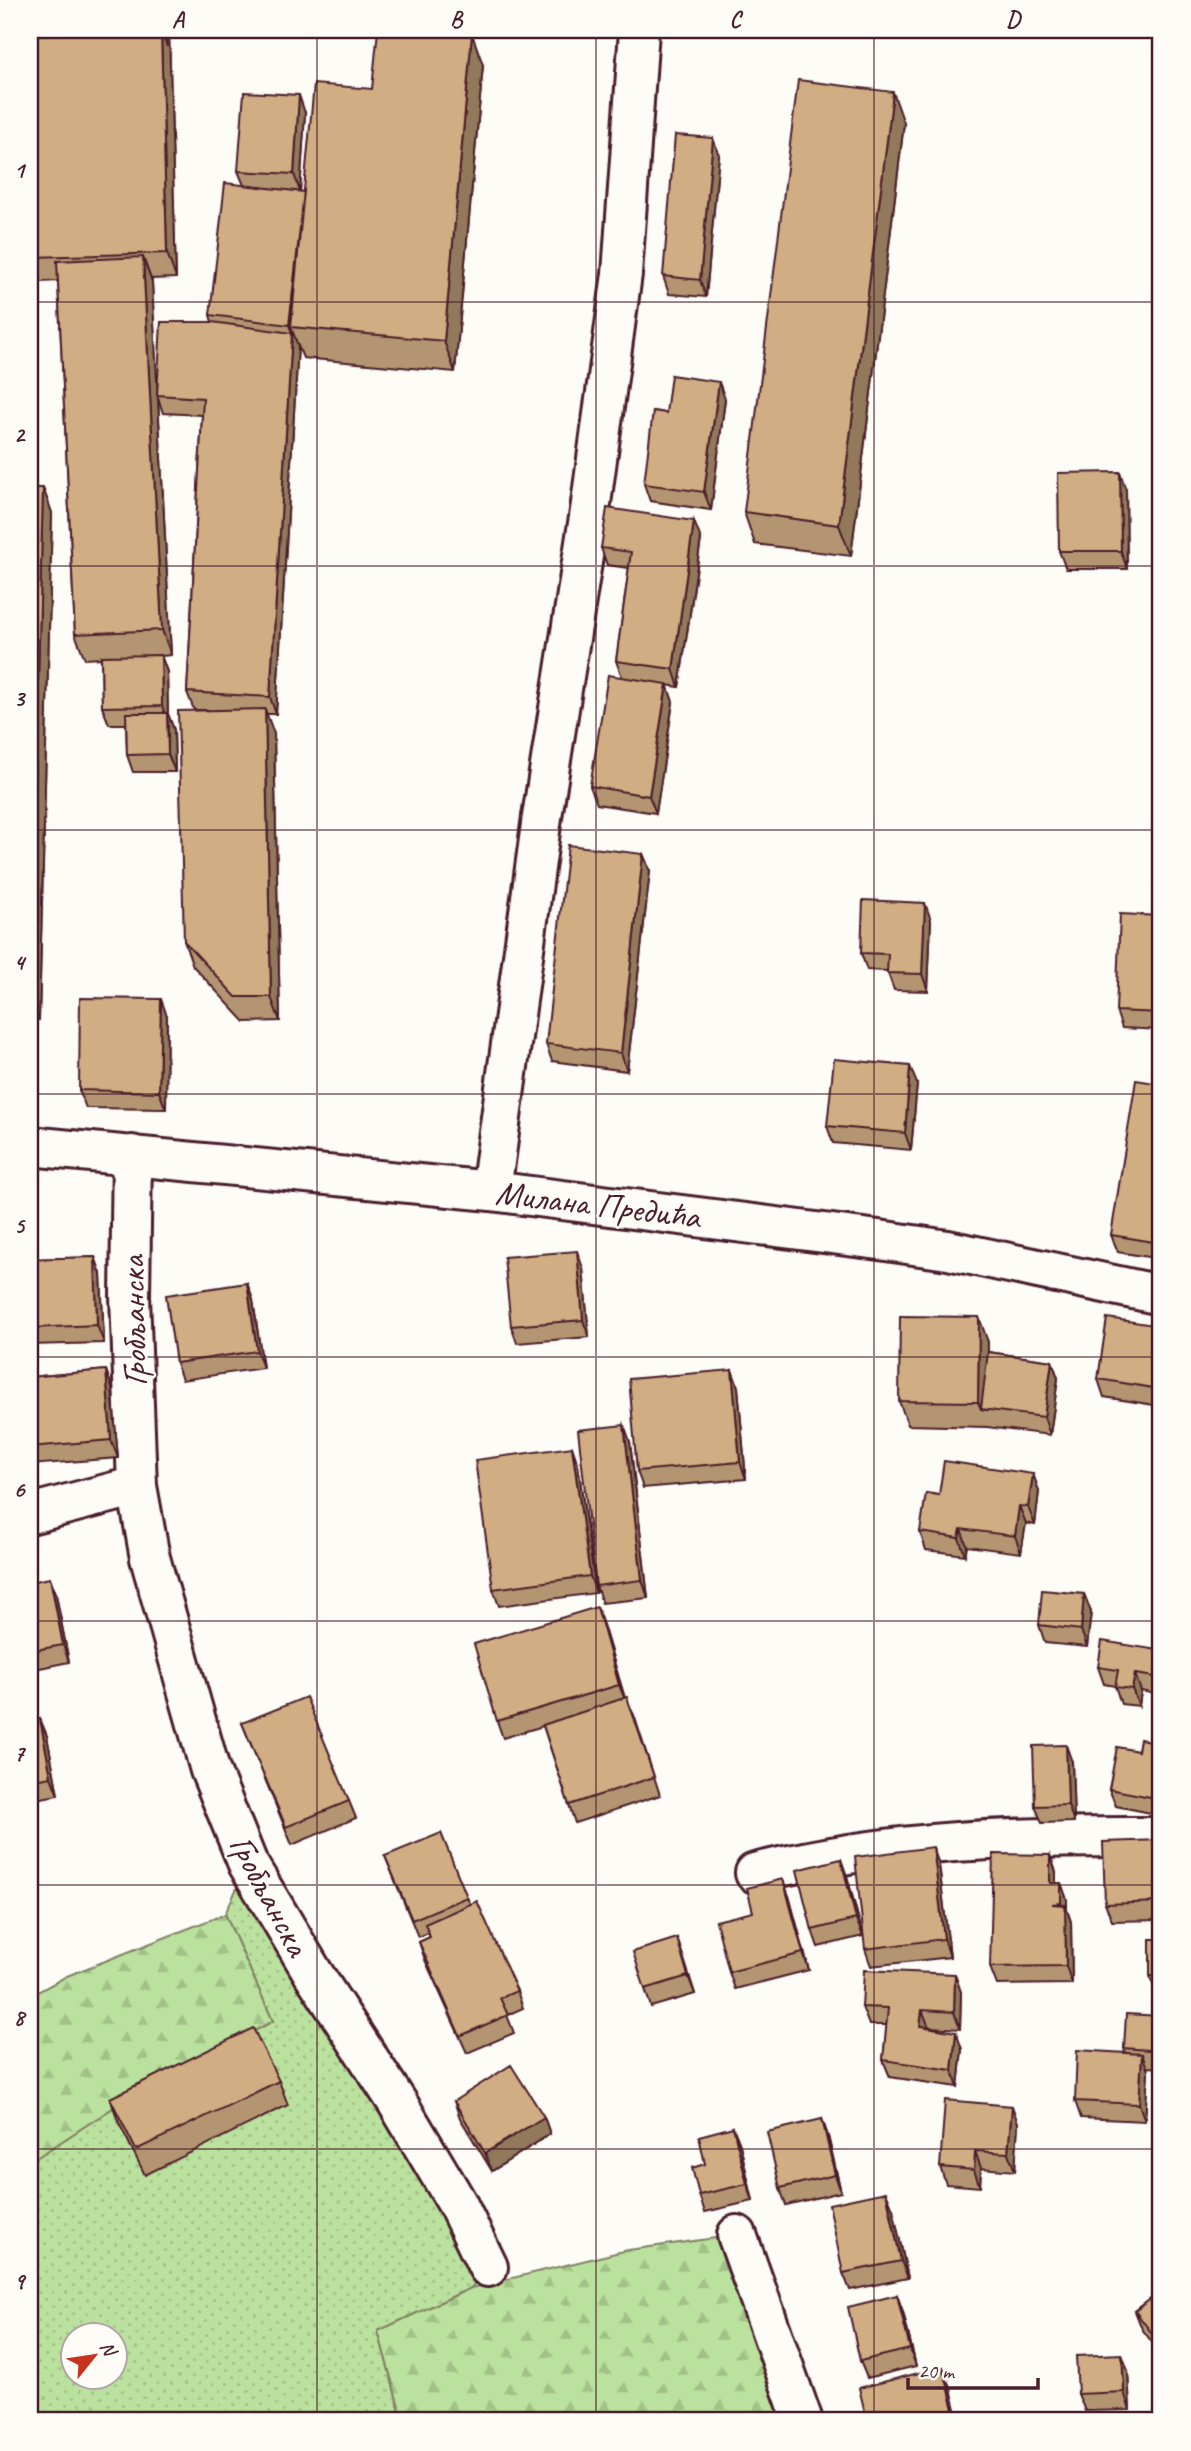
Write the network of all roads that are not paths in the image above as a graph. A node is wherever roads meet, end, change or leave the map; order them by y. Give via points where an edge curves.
1 (639, 30) edge
2 (30, 1146) edge
3 (132, 1156) junction
4 (491, 1191) junction
5 (1161, 1295) edge
6 (137, 1486) junction
7 (30, 1514) edge
8 (1161, 1837) edge
9 (755, 1873) dead end
10 (737, 2235) dead end
11 (488, 2267) dead end
12 (803, 2421) edge

1 - 4 street via 622,274
2 - 3 street, Милана Предића
3 - 4 street, Милана Предића
3 - 6 street, Гробљанска via 130,1296
4 - 5 street, Милана Предића via 948,1250
6 - 7 street
6 - 11 street, Гробљанска via 150,1558 195,1719 248,1864 397,2102 457,2203
8 - 9 street via 927,1843 835,1855
10 - 12 street

